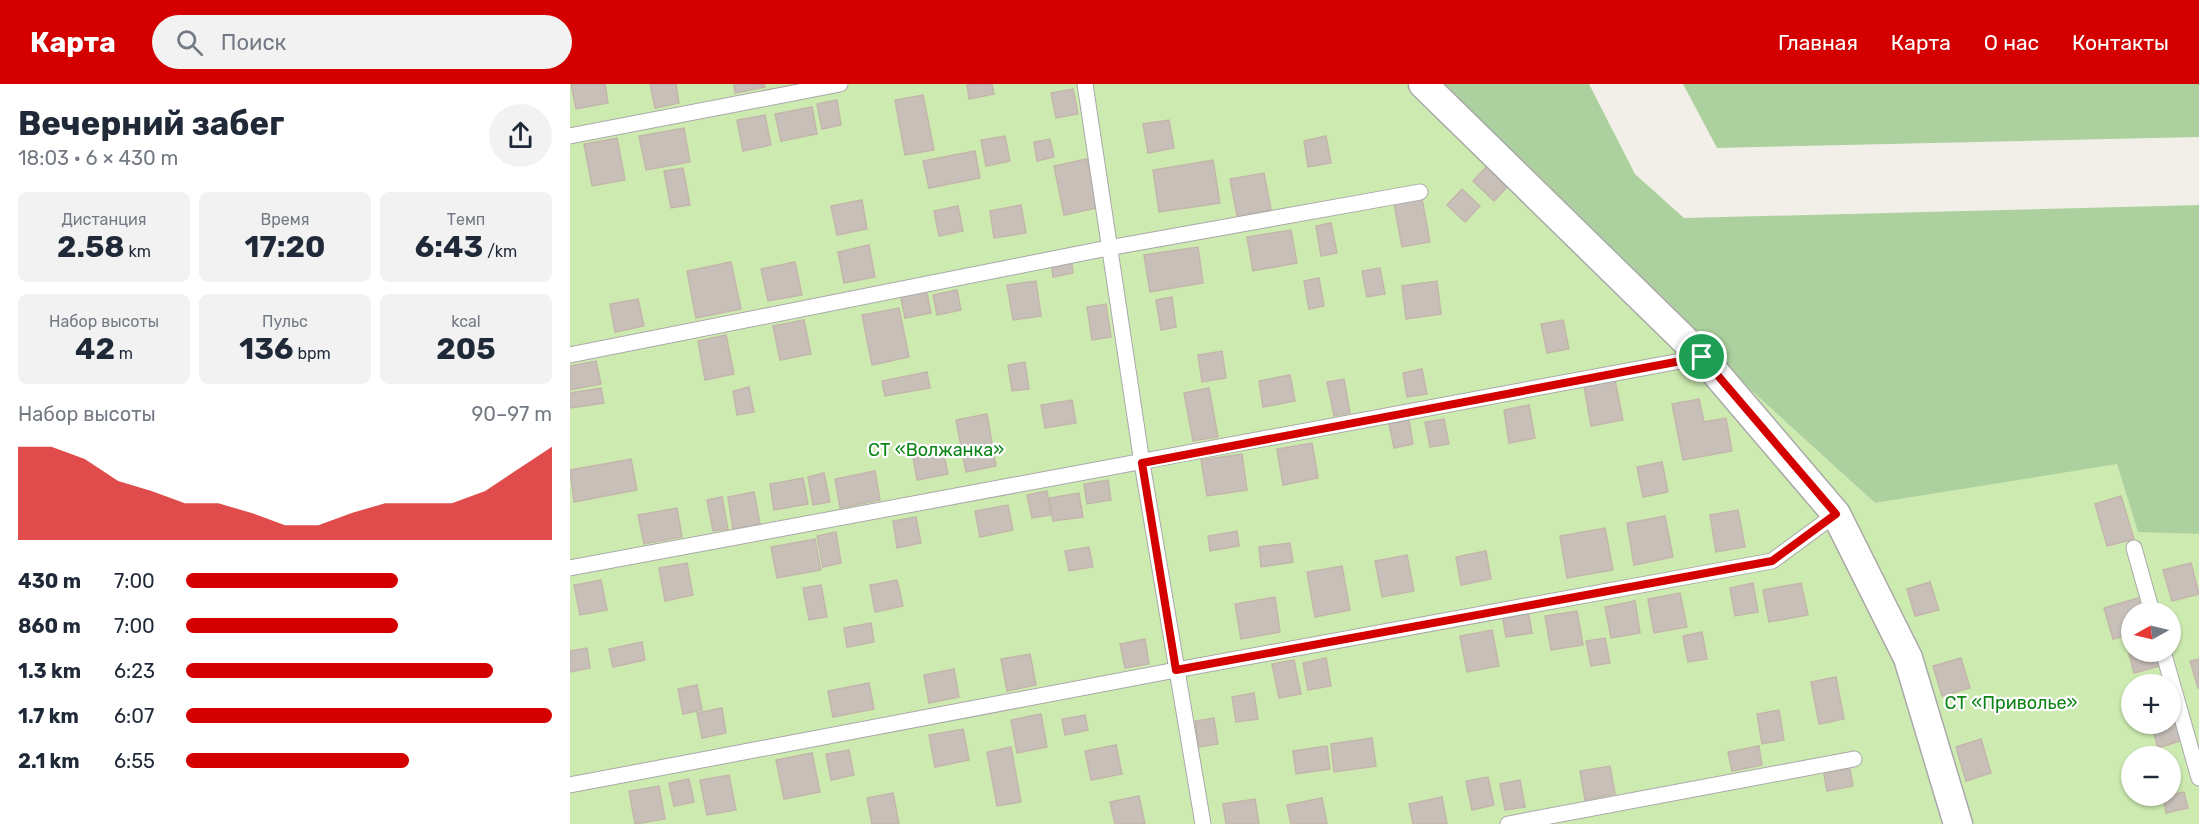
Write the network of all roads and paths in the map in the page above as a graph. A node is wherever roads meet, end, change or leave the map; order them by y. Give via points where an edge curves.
1 (840, 84) edge
2 (1084, 84) edge
3 (1423, 84) edge
4 (570, 136) edge
5 (1420, 192) dead end
6 (1108, 248) junction
7 (570, 355) edge
8 (1702, 357) junction
9 (1142, 463) junction
10 (1836, 514) junction
11 (2134, 548) dead end
12 (570, 568) edge
13 (2149, 602) edge
14 (2166, 662) edge
15 (1176, 670) junction
16 (1854, 759) dead end
17 (2199, 778) edge
18 (570, 785) edge
19 (1203, 824) edge
20 (1508, 824) edge
21 (1958, 824) edge

1 - 4 lane
2 - 6 lane
3 - 8 street
5 - 6 lane
6 - 7 lane
6 - 9 lane
8 - 9 lane
8 - 10 street
9 - 12 lane
9 - 15 lane
10 - 15 lane via 1772,561
10 - 21 street via 1908,658
11 - 13 lane
14 - 17 lane
15 - 18 lane
15 - 19 lane
16 - 20 lane

